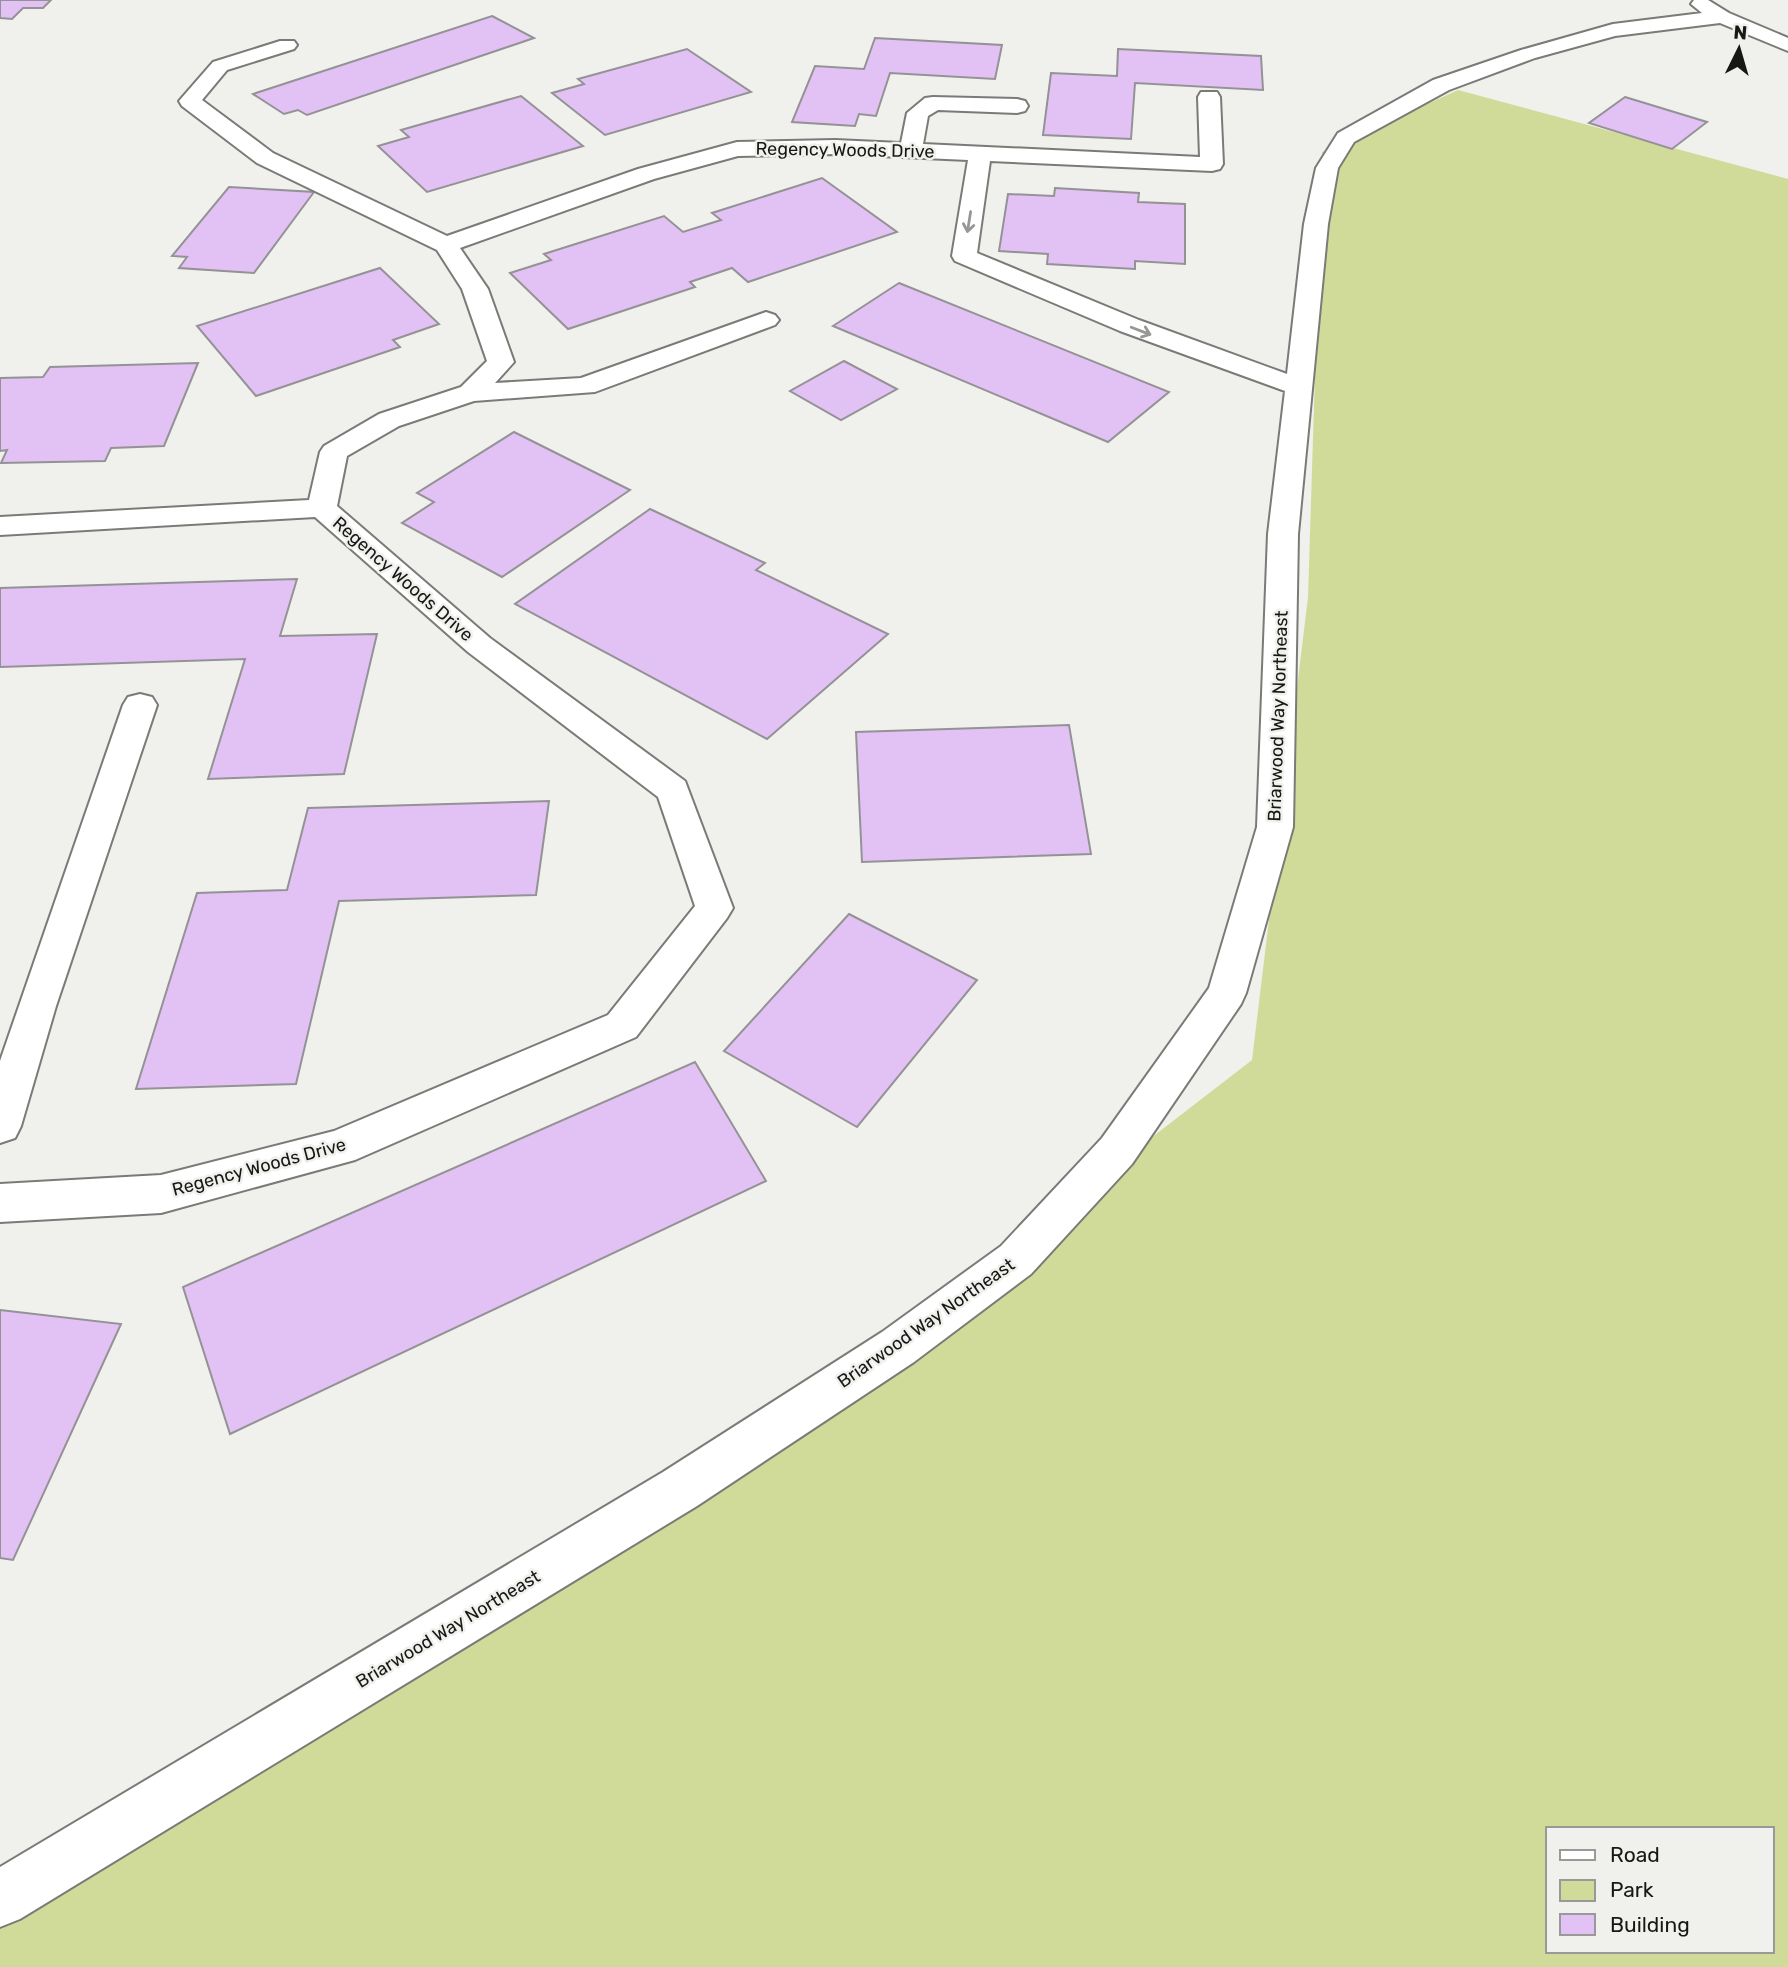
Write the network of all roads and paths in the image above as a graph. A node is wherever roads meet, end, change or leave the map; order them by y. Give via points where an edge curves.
1 (1708, 8) edge
2 (287, 45) dead end
3 (1788, 45) edge
4 (1209, 97) dead end
5 (1017, 107) dead end
6 (911, 151) junction
7 (980, 155) junction
8 (446, 245) junction
9 (766, 320) dead end
10 (1299, 387) junction
11 (471, 393) junction
12 (322, 508) junction
13 (0, 526) edge
14 (140, 705) dead end
15 (0, 1126) edge
16 (0, 1203) edge
17 (0, 1899) edge

1 - 3 street
1 - 10 street, Briarwood Way Northeast via 1528,54 1441,85 1346,138 1327,168 1318,213
2 - 8 street via 220,66 190,101 265,158
4 - 7 street, Regency Woods Drive via 1212,164
5 - 6 street via 933,103 918,113
6 - 7 street, Regency Woods Drive
6 - 8 street, Regency Woods Drive via 737,149 646,174
7 -> 10 street via 964,256 1090,311
8 - 11 street, Regency Woods Drive via 475,289 501,362
9 - 11 street via 585,386
10 - 17 street, Briarwood Way Northeast via 1283,534 1275,827 1227,993 1117,1151 1016,1260 898,1347 668,1497
11 - 12 street, Regency Woods Drive via 389,420 334,452
12 - 13 street
12 - 16 street, Regency Woods Drive via 478,645 673,790 715,908 622,1026 340,1147 161,1194
14 - 15 street

